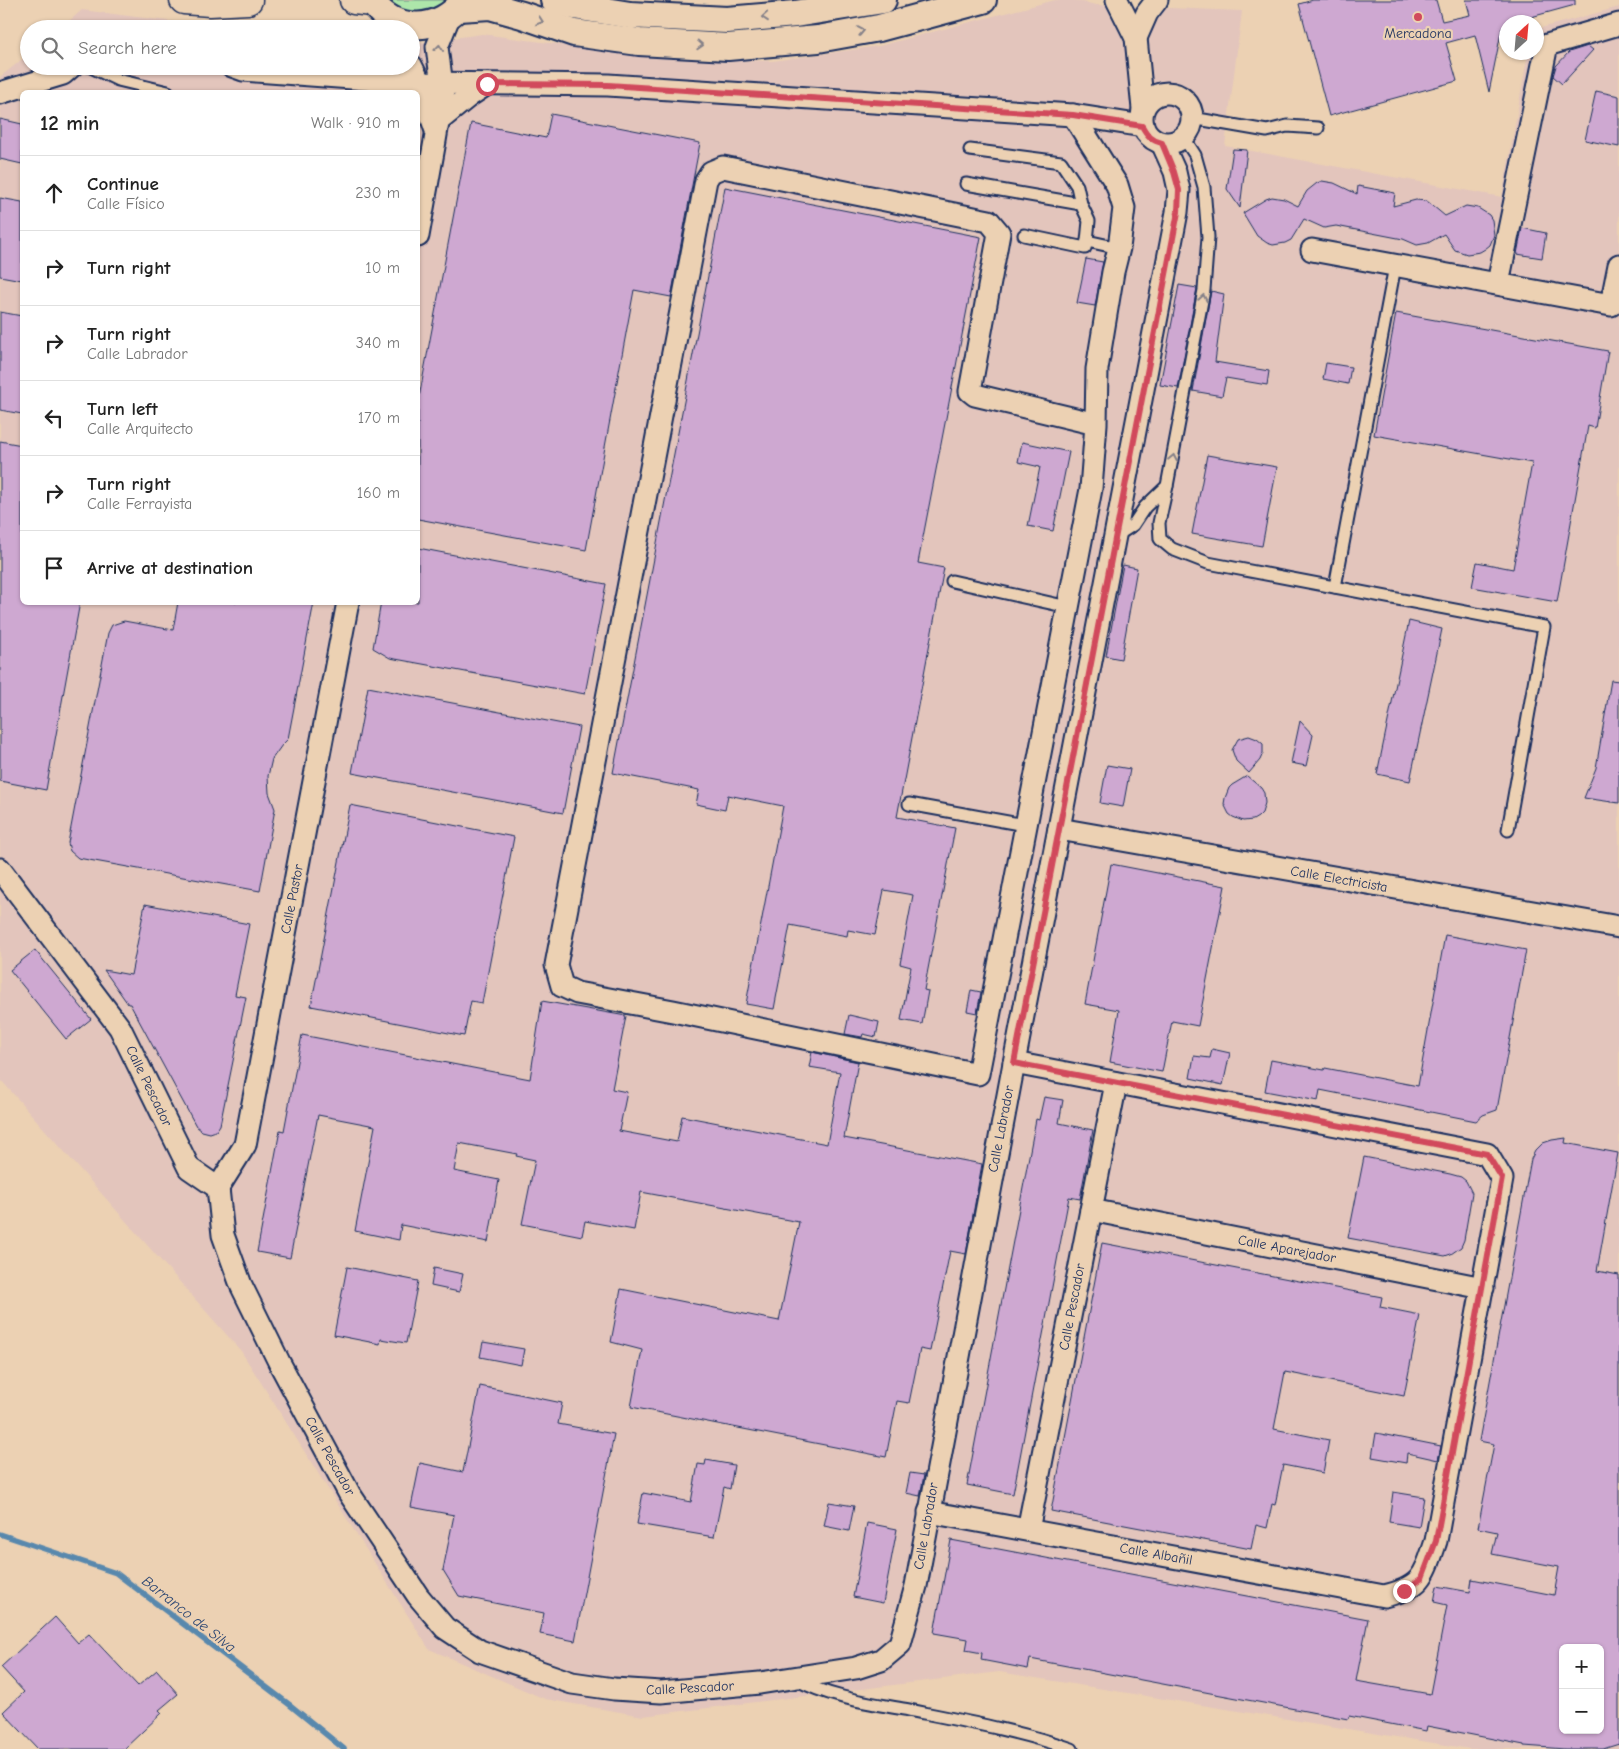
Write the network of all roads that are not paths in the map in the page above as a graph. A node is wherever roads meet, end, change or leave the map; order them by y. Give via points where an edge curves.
1 (184, 0) edge
2 (248, 0) edge
3 (554, 0) edge
4 (883, 0) edge
5 (984, 0) edge
6 (1118, 0) edge
7 (1157, 0) edge
8 (366, 1) edge
9 (457, 8) edge
10 (390, 20) edge
11 (1619, 24) edge
12 (420, 26) edge
13 (1136, 38) junction
14 (1138, 63) junction
15 (60, 75) edge
16 (108, 75) edge
17 (416, 75) edge
18 (419, 75) edge
19 (442, 83) junction
20 (487, 84) junction
21 (160, 90) edge
22 (0, 93) edge
23 (1170, 93) junction
24 (1073, 115) junction
25 (1143, 118) junction
26 (437, 126) junction
27 (1188, 128) junction
28 (1318, 128) dead end
29 (1162, 143) junction
30 (970, 150) dead end
31 (966, 184) dead end
32 (1081, 204) junction
33 (420, 225) edge
34 (1024, 235) dead end
35 (1087, 241) junction
36 (1119, 248) junction
37 (1312, 250) dead end
38 (1619, 265) edge
39 (1395, 266) junction
40 (1498, 283) junction
41 (1096, 424) junction
42 (1167, 486) junction
43 (1116, 536) junction
44 (952, 581) dead end
45 (1335, 587) junction
46 (347, 605) edge
47 (1068, 607) junction
48 (909, 804) dead end
49 (1025, 825) junction
50 (1059, 829) junction
51 (1508, 830) dead end
52 (0, 869) edge
53 (1619, 927) edge
54 (1014, 1063) junction
55 (1116, 1083) junction
56 (218, 1188) junction
57 (1091, 1210) junction
58 (1483, 1288) junction
59 (928, 1512) junction
60 (1028, 1530) junction
61 (900, 1644) joint
62 (792, 1677) junction
63 (1072, 1749) edge

1 - 2 highway
4 -> 3 street via 796,14 728,20 630,15
9 -> 5 street via 490,6 574,33 639,42 728,47 818,39 879,28
6 - 13 street
7 - 13 street
8 - 10 street
9 - 12 street via 436,23
19 -> 9 street via 437,47
11 - 40 street via 1547,44
13 - 14 street
14 - 23 street
14 - 25 street
15 - 22 street
16 - 21 lane
17 - 26 street
18 - 19 street
19 - 20 street
19 - 26 street
20 - 24 street via 608,85
20 - 26 street
23 - 25 street via 1153,96 1147,102
23 - 27 street via 1178,95 1190,107
24 - 25 street
24 - 36 street via 1117,185 1124,208
25 - 29 street via 1146,133
26 - 33 street
27 - 28 lane via 1267,131 1287,126
27 - 29 street via 1177,142
42 -> 27 lane via 1204,290 1208,237 1204,187
29 - 43 street, Calle Labrador via 1179,190 1178,212
30 - 32 lane via 1061,162 1077,186
31 - 32 lane
32 - 35 lane via 1089,221
34 - 35 lane via 1085,248
35 - 36 lane
36 - 41 street via 1097,369
37 - 39 street
38 - 40 street via 1611,305
39 - 40 street
39 - 45 lane
41 - 47 street via 1091,490
41 - 49 street via 975,395 970,391 999,233 989,221 722,167 711,172 706,180 556,965 562,986 577,993 978,1074
42 - 43 lane via 1145,507 1133,525
42 - 45 lane via 1159,523 1160,539 1172,549 1208,563
43 - 50 street, Calle Labrador
44 - 47 lane
45 - 51 lane via 1544,627
46 - 56 street, Calle Pastor via 245,1146
47 - 49 street
48 - 49 lane
50 - 53 street, Calle Electricista
50 - 54 street, Calle Labrador
52 - 56 street, Calle Pescador via 120,1028 189,1168
54 - 55 street
54 - 59 street, Calle Labrador
55 - 57 street, Calle Pescador
55 - 58 street via 1487,1154 1502,1178
56 - 62 street, Calle Pescador via 223,1234 240,1285 280,1364 350,1493 418,1596 445,1628 480,1652 572,1683 614,1689 661,1692
57 - 58 street, Calle Aparejador
57 - 60 street, Calle Pescador
58 - 60 street, Calle Albañil via 1436,1541 1422,1578 1404,1591 1384,1596
59 - 60 street, Calle Albañil
59 - 61 street, Calle Labrador via 916,1586
61 - 62 street, Calle Pescador via 882,1660 856,1668
62 - 63 lane via 810,1687 847,1698 1000,1728

